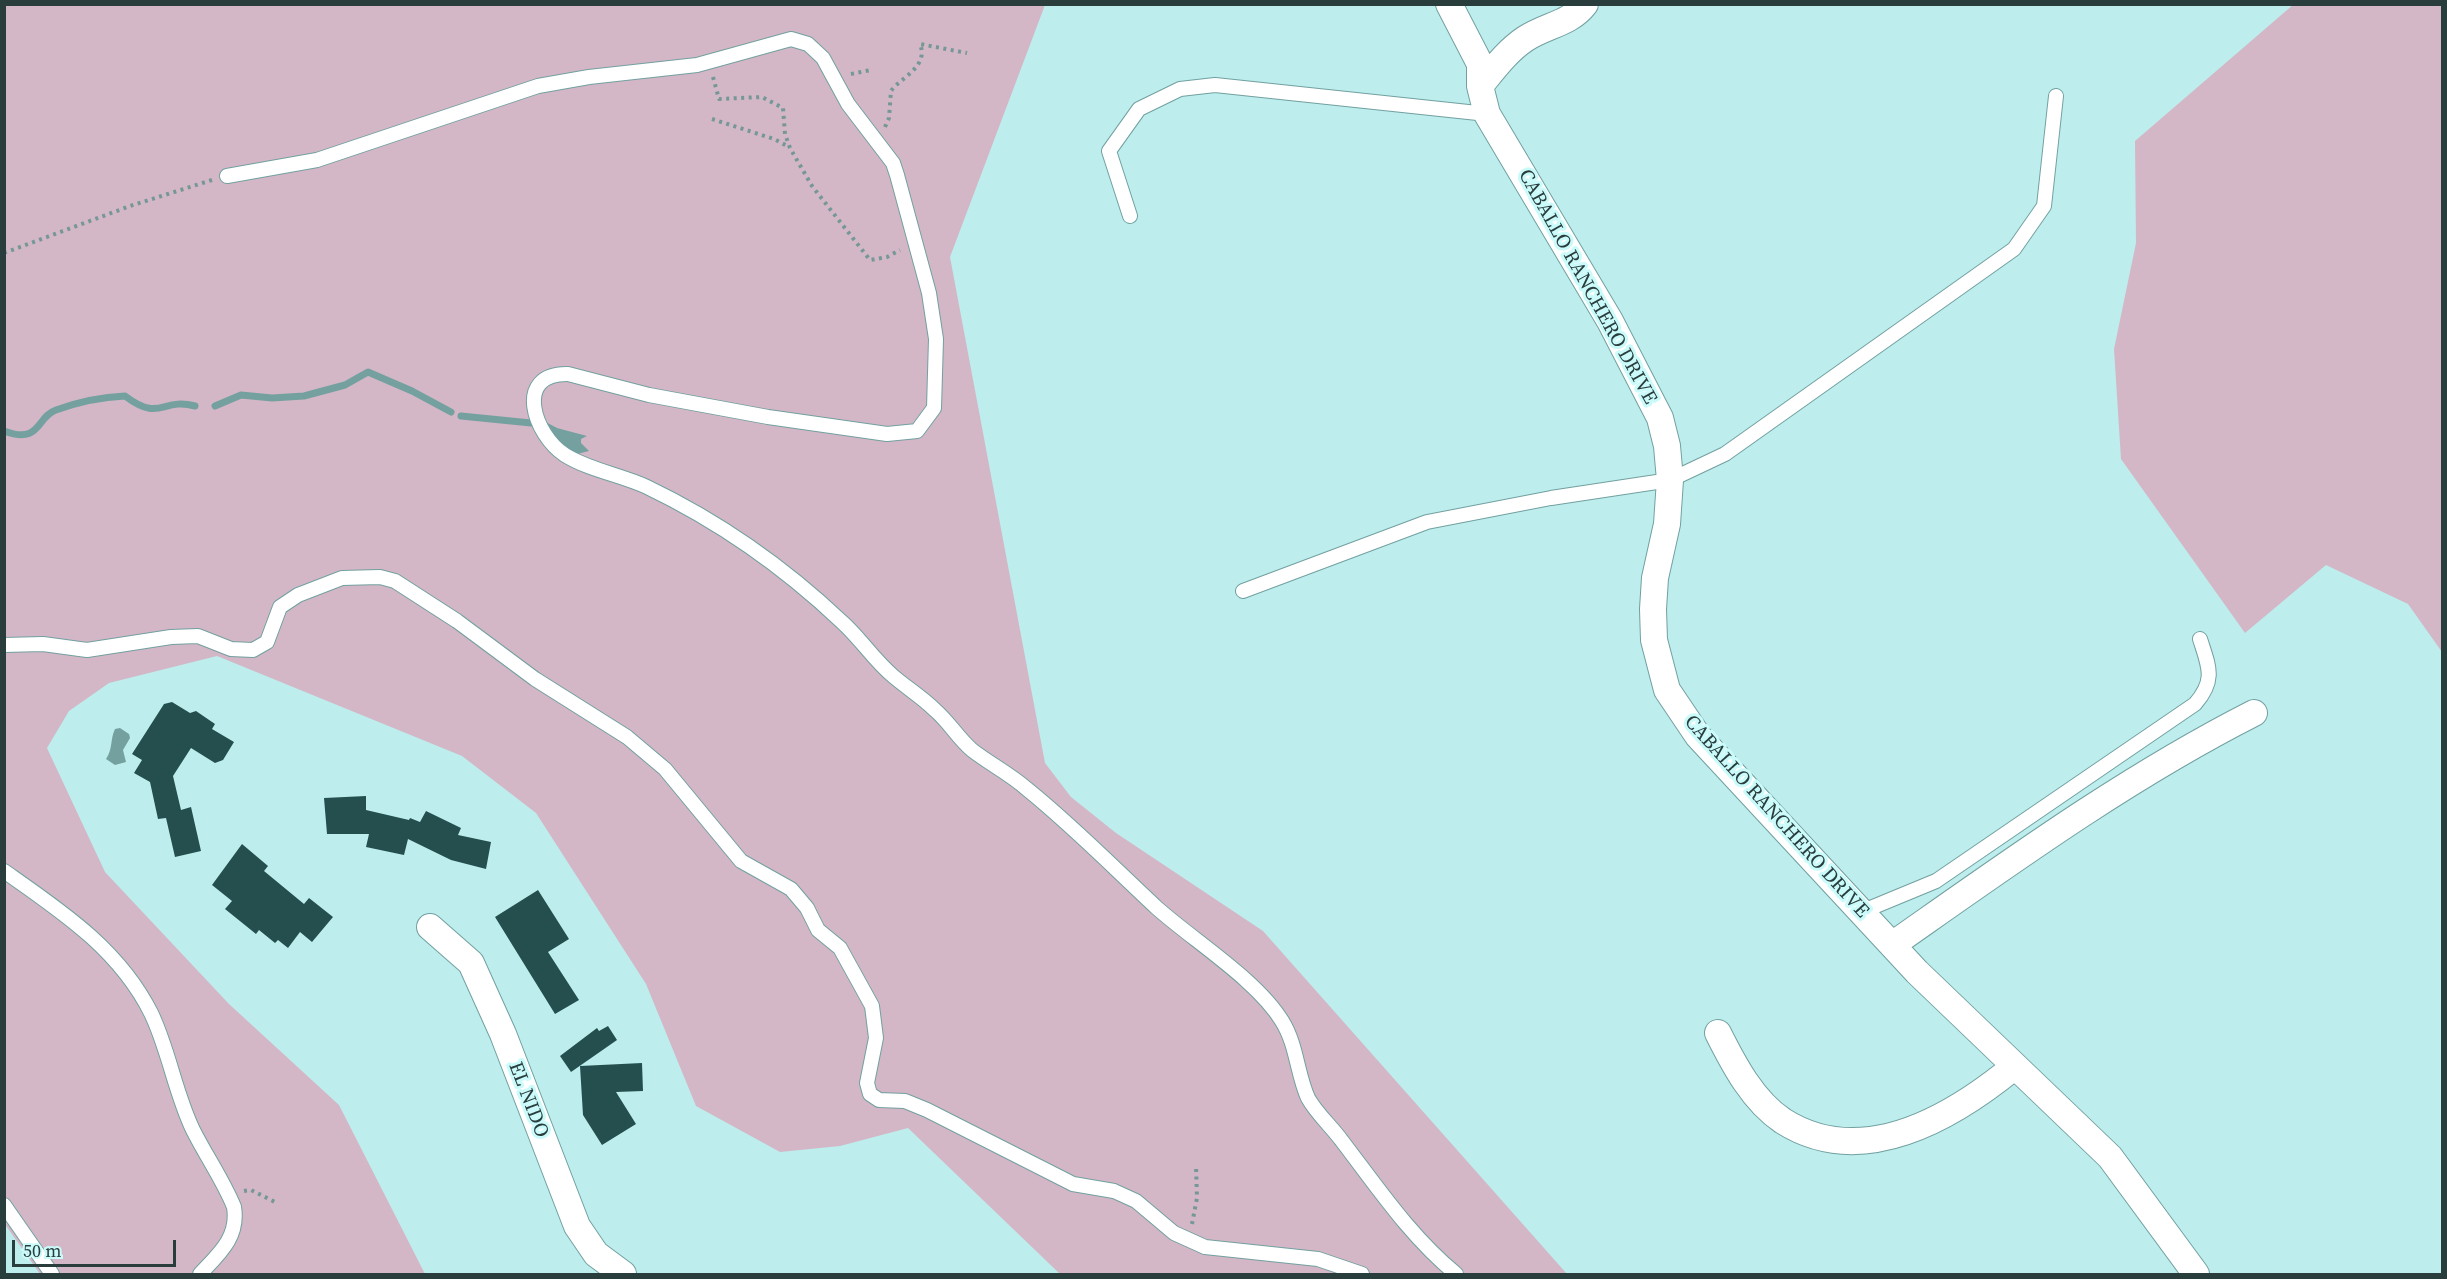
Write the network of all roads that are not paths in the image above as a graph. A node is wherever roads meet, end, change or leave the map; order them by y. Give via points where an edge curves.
1 (1449, 4) edge
2 (1454, 4) edge
3 (1585, 4) edge
4 (1480, 75) junction
5 (2056, 96) dead end
6 (1487, 114) junction
7 (227, 176) road end
8 (1130, 216) dead end
9 (1670, 480) junction
10 (1243, 591) dead end
11 (2200, 639) dead end
12 (4, 645) edge
13 (2254, 713) dead end
14 (4, 871) edge
15 (1861, 912) junction
16 (430, 927) dead end
17 (1892, 945) junction
18 (1718, 1034) dead end
19 (2015, 1066) junction
20 (4, 1205) edge
21 (52, 1275) edge
22 (200, 1275) edge
23 (623, 1275) edge
24 (1362, 1275) edge
25 (1456, 1275) edge
26 (2196, 1275) edge

1 - 4 street, CABALLO RANCHERO DRIVE
2 - 4 street
3 - 4 street via 1574,18 1525,39
4 - 6 street, CABALLO RANCHERO DRIVE
5 - 9 lane via 2044,206 2014,249 1725,454
6 - 8 lane via 1215,85 1180,89 1139,109 1109,151
6 - 9 street, CABALLO RANCHERO DRIVE via 1642,380 1664,430
7 - 25 lane via 334,155 538,86 709,62 786,40 808,44 823,58 848,104 893,163 929,293 937,356 934,408 917,431 887,434 768,417 554,374 540,384 533,401 536,418 548,440 565,455 645,486 679,504 757,552 817,599 891,675 937,711 970,748 1027,789 1244,980 1282,1021 1309,1099 1404,1223
9 - 10 lane via 1427,522
9 - 15 street, CABALLO RANCHERO DRIVE via 1653,609 1654,640 1667,690 1698,736
11 - 15 lane via 2210,676 2205,692 2195,704 1936,881
12 - 24 lane via 43,644 87,650 198,636 231,649 253,650 267,642 280,607 298,595 342,578 380,577 395,581 535,679 627,737 664,770 741,861 791,889 818,930 840,948 872,1006 876,1038 867,1083 870,1094 879,1100 905,1101 936,1114 1073,1184 1114,1191 1136,1201 1174,1233 1205,1247 1318,1259
13 - 17 street via 2203,738 2063,825
14 - 22 lane via 71,918 110,953 152,1015 193,1130 228,1194 236,1221 223,1250
15 - 17 street, CABALLO RANCHERO DRIVE
16 - 23 street, EL NIDO via 471,963 503,1034 577,1226 596,1254
17 - 19 street, CABALLO RANCHERO DRIVE
18 - 19 street via 1746,1083 1782,1120 1804,1132 1848,1142 1898,1134 1953,1112
19 - 26 street, CABALLO RANCHERO DRIVE via 2110,1157
20 - 21 lane

